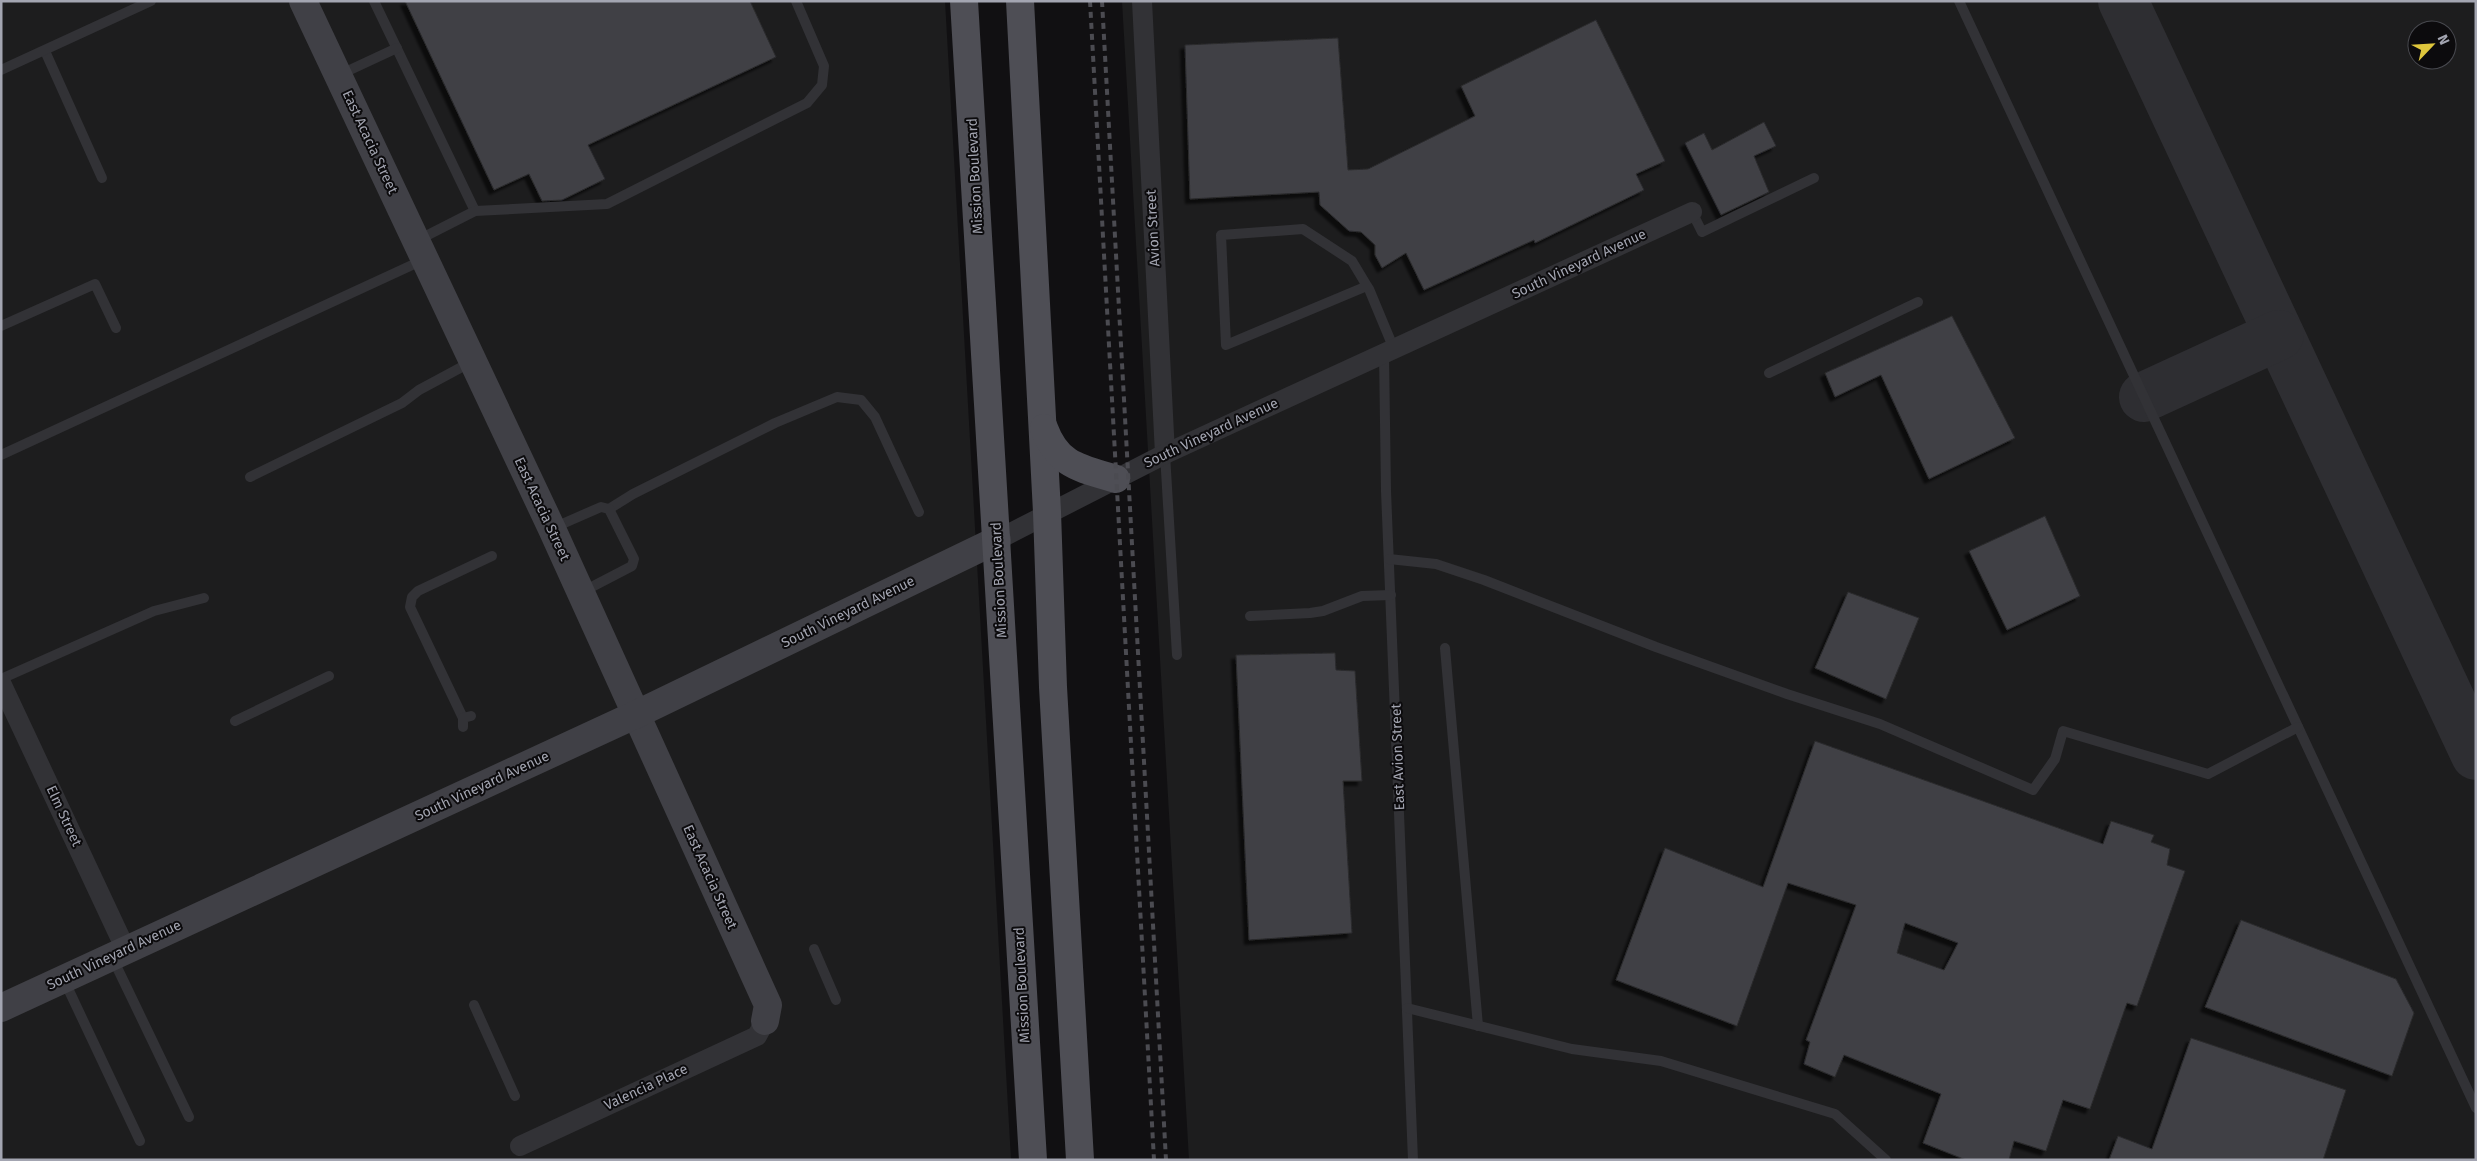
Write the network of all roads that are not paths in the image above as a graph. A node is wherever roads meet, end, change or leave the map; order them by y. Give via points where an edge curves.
1 (152, 1) edge
2 (303, 1) edge
3 (374, 1) edge
4 (796, 1) edge
5 (964, 1) edge
6 (1020, 1) edge
7 (1142, 1) edge
8 (1959, 1) edge
9 (397, 48) junction
10 (45, 51) junction
11 (1, 70) edge
12 (338, 76) junction
13 (102, 178) dead end
14 (1814, 178) dead end
15 (475, 211) junction
16 (1692, 212) joint
17 (422, 250) junction
18 (1367, 286) junction
19 (1918, 302) dead end
20 (1, 326) edge
21 (116, 328) dead end
22 (1389, 352) junction
23 (474, 361) junction
24 (1769, 373) dead end
25 (1042, 422) junction
26 (1165, 454) junction
27 (1, 455) edge
28 (250, 477) dead end
29 (1116, 479) junction
30 (610, 509) junction
31 (919, 512) dead end
32 (1047, 512) junction
33 (552, 529) junction
34 (997, 540) junction
35 (492, 556) dead end
36 (1389, 560) junction
37 (581, 592) junction
38 (1390, 594) junction
39 (204, 598) dead end
40 (1250, 616) dead end
41 (1445, 648) dead end
42 (1177, 655) dead end
43 (329, 676) dead end
44 (1, 681) edge
45 (637, 714) junction
46 (235, 720) dead end
47 (466, 720) dead end
48 (2298, 727) junction
49 (814, 949) dead end
50 (119, 953) junction
51 (63, 979) junction
52 (836, 1000) dead end
53 (474, 1005) dead end
54 (1, 1008) edge
55 (1407, 1008) junction
56 (765, 1021) joint
57 (1478, 1026) junction
58 (516, 1096) dead end
59 (2476, 1108) edge
60 (189, 1118) dead end
61 (140, 1141) dead end
62 (520, 1146) dead end
63 (1032, 1160) edge
64 (1080, 1160) edge
65 (1413, 1160) edge
66 (1886, 1160) edge

1 - 10 lane
2 - 12 street, East Acacia Street
3 - 9 lane
4 - 15 lane via 824,66 822,85 807,103 607,204
5 - 34 main road, Mission Boulevard
6 - 25 main road
7 - 26 street, Avion Street
8 - 48 lane
9 - 12 lane
9 - 15 lane
10 - 11 lane
10 - 13 lane
12 - 17 street, East Acacia Street
14 - 16 lane via 1702,232
15 - 17 lane
16 - 22 street, South Vineyard Avenue
17 - 23 street, East Acacia Street
17 - 27 lane
18 - 18 lane via 1352,261 1303,229 1221,235 1226,345
18 - 22 lane
19 - 24 lane
20 - 21 lane via 95,284
22 - 26 street, South Vineyard Avenue
22 - 36 lane, East Avion Street
23 - 28 lane via 419,390 402,403
23 - 33 street, East Acacia Street
25 - 29 main road via 1057,454 1086,470
25 - 32 main road
26 - 29 street, South Vineyard Avenue
26 - 42 lane
29 - 32 street, South Vineyard Avenue
30 - 31 lane via 633,494 775,423 837,397 861,400 875,417
30 - 33 lane via 601,507
30 - 37 lane via 634,559 632,566
32 - 34 street, South Vineyard Avenue
32 - 64 main road via 1053,687
33 - 37 street, East Acacia Street
34 - 45 street, South Vineyard Avenue
34 - 63 main road, Mission Boulevard
35 - 47 lane via 418,591 412,597 410,607
36 - 38 lane, East Avion Street
36 - 48 lane via 1436,564 1484,580 1656,647 1880,724 2033,790 2055,759 2064,731 2208,774
37 - 45 street, East Acacia Street
38 - 40 lane via 1362,596 1323,611
38 - 55 lane, East Avion Street
39 - 44 lane via 154,611
41 - 57 lane
43 - 46 lane
44 - 50 street, Elm Street
45 - 50 street, South Vineyard Avenue
45 - 56 street, East Acacia Street via 768,1005
48 - 59 lane
49 - 52 lane
50 - 51 street, South Vineyard Avenue
50 - 60 lane
51 - 54 street, South Vineyard Avenue
51 - 61 lane
53 - 58 lane
55 - 57 lane
55 - 65 lane, East Avion Street
56 - 62 street, Valencia Place via 757,1036
57 - 66 lane via 1572,1049 1660,1061 1836,1114

